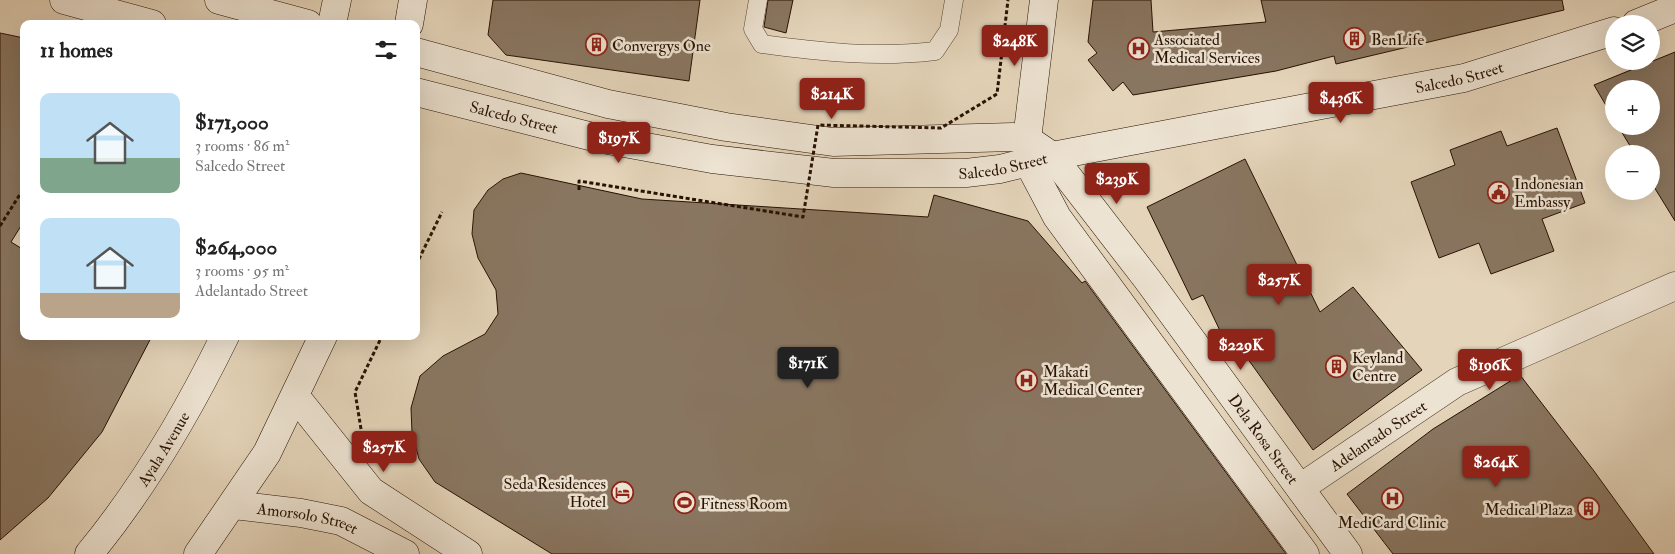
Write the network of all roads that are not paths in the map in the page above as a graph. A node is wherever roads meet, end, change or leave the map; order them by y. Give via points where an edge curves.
1 (64, 0) edge
2 (219, 0) edge
3 (337, 0) edge
4 (413, 0) edge
5 (758, 0) edge
6 (954, 0) edge
7 (1044, 0) edge
8 (1675, 8) edge
9 (1658, 15) edge
10 (137, 20) edge
11 (293, 20) edge
12 (333, 20) edge
13 (410, 20) edge
14 (1605, 34) edge
15 (420, 53) edge
16 (420, 93) edge
17 (1036, 153) junction
18 (1675, 286) edge
19 (223, 340) edge
20 (321, 340) edge
21 (296, 398) junction
22 (1300, 488) junction
23 (234, 505) junction
24 (89, 554) edge
25 (198, 554) edge
26 (405, 554) edge
27 (468, 554) edge
28 (1305, 554) edge
29 (1348, 554) edge

1 - 10 street
2 - 11 street
3 - 12 street
4 - 13 street
5 - 6 lane via 753,29 762,44 819,52 908,54 935,51 949,30
7 - 17 street
8 - 9 street
14 - 17 street, Salcedo Street via 1464,78
15 - 17 street, Salcedo Street via 608,104 736,129 833,142 992,137
16 - 17 street, Salcedo Street via 597,138 712,160 834,173 966,173 1000,169
17 - 22 street, Dela Rosa Street via 1147,279
17 - 28 street via 1057,217
18 - 22 street, Adelantado Street via 1457,382
19 - 24 street, Ayala Avenue via 158,461
20 - 21 street
21 - 23 street
21 - 27 street via 371,491
22 - 29 street, Dela Rosa Street
23 - 25 street
23 - 26 street, Amorsolo Street via 341,521

